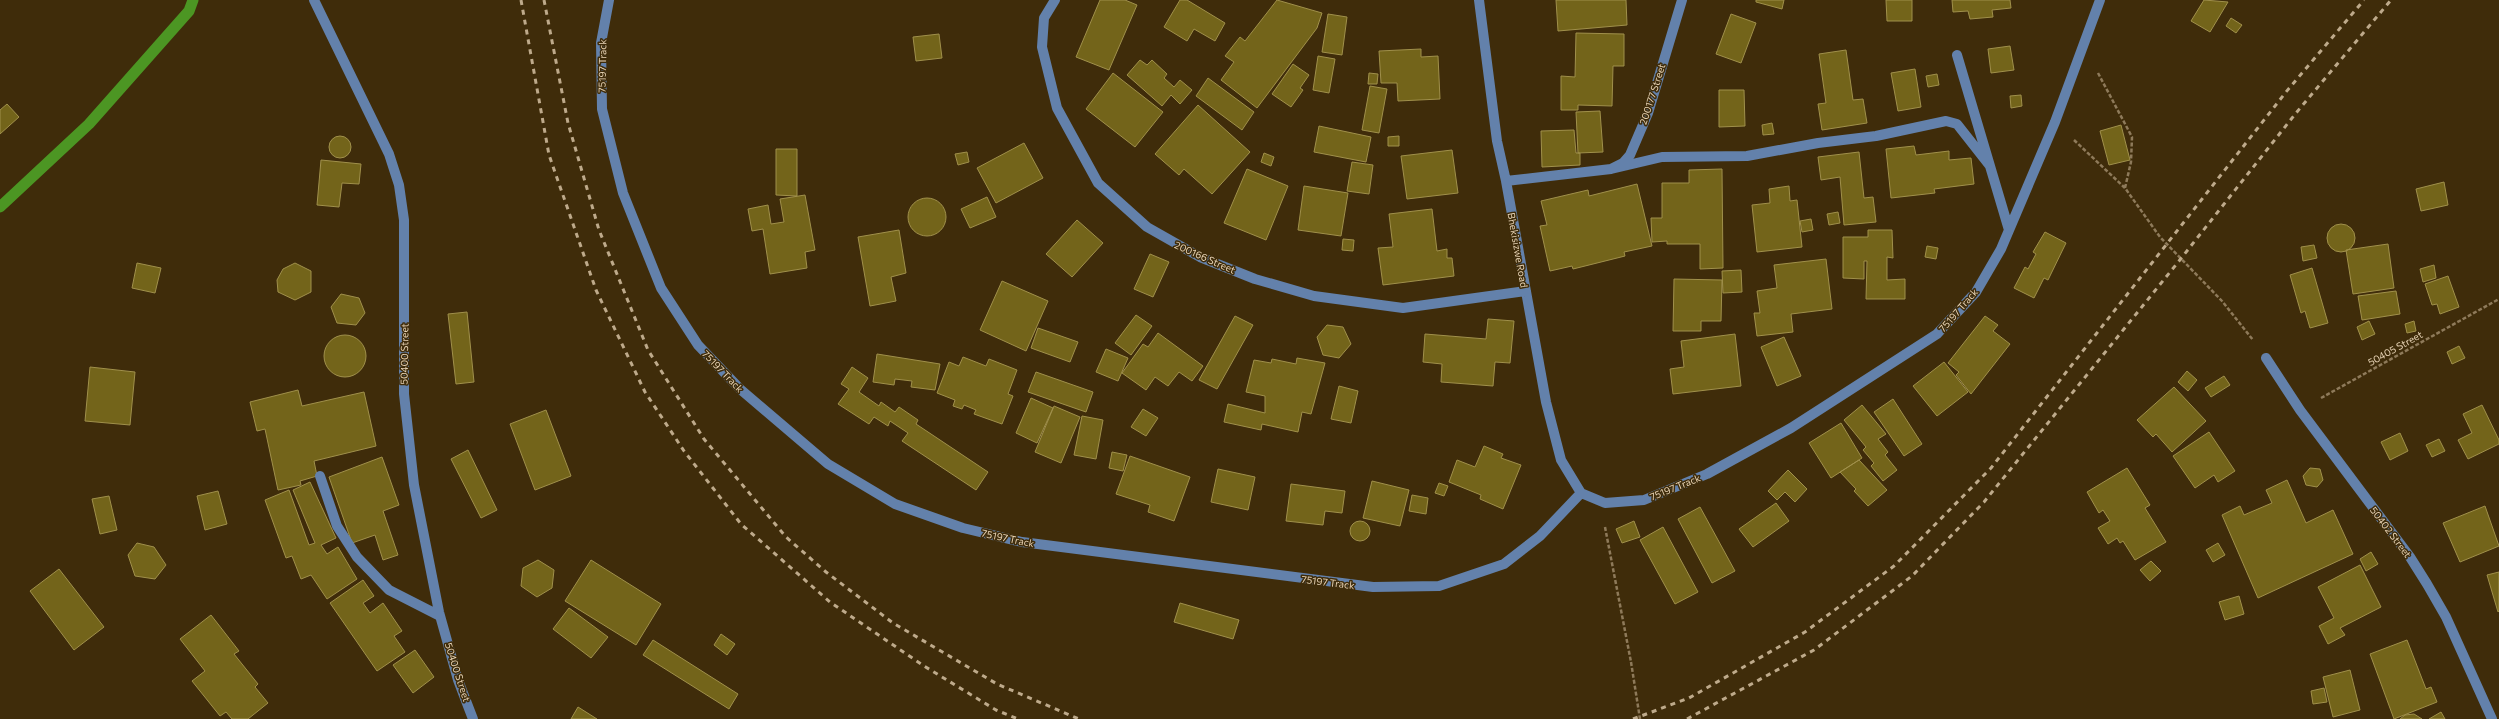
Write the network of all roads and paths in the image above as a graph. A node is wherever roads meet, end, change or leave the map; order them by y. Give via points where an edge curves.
1 (314, 0) edge
2 (609, 0) edge
3 (1055, 0) edge
4 (1479, 0) edge
5 (1682, 0) edge
6 (2100, 0) edge
7 (1957, 55) dead end
8 (2095, 68) dead end
9 (2055, 122) junction
10 (1990, 166) junction
11 (1611, 169) junction
12 (1506, 181) junction
13 (2125, 188) junction
14 (2009, 230) junction
15 (1526, 291) junction
16 (2499, 299) edge
17 (2266, 358) joint
18 (2300, 410) junction
19 (320, 476) dead end
20 (1581, 493) junction
21 (1600, 501) junction
22 (440, 616) junction
23 (473, 719) edge
24 (1640, 719) edge
25 (2492, 719) edge

1 - 22 street, 50400 Street via 389,154 399,185 404,220 404,394 414,484
2 - 20 street, 75197 Track via 601,42 602,109 623,193 661,288 698,345 740,389 828,464 895,504 963,528 1022,542 1373,587 1439,586 1504,564 1540,536
3 - 15 street, 200166 Street via 1044,18 1042,47 1057,108 1098,182 1147,227 1221,265 1255,279 1314,296 1403,308
4 - 12 street, Bhekisizwe Road via 1488,85
5 - 11 street, 200177 Street via 1648,113 1630,155 1624,163
6 - 9 street, 75197 Track
7 - 10 street
8 - 13 path via 2132,137 2131,162
9 - 13 path
9 - 14 street, 75197 Track
10 - 11 street via 1957,124 1946,121 1876,136 1747,156 1662,157
10 - 14 street
11 - 12 street, 200177 Street
12 - 15 street, Bhekisizwe Road
13 - 17 path via 2152,228 2238,320
14 - 21 street, 75197 Track via 1976,292 1937,334 1791,428 1707,474 1644,500 1605,504
15 - 20 street, Bhekisizwe Road via 1546,402 1561,460
16 - 18 path, 50405 Street
17 - 18 street, 50402 Street
18 - 25 street, 50402 Street via 2427,584 2446,617
19 - 22 street via 337,526 357,556 389,590
20 - 21 street, 75197 Track
21 - 24 path, bridge
22 - 23 street, 50400 Street via 458,680

